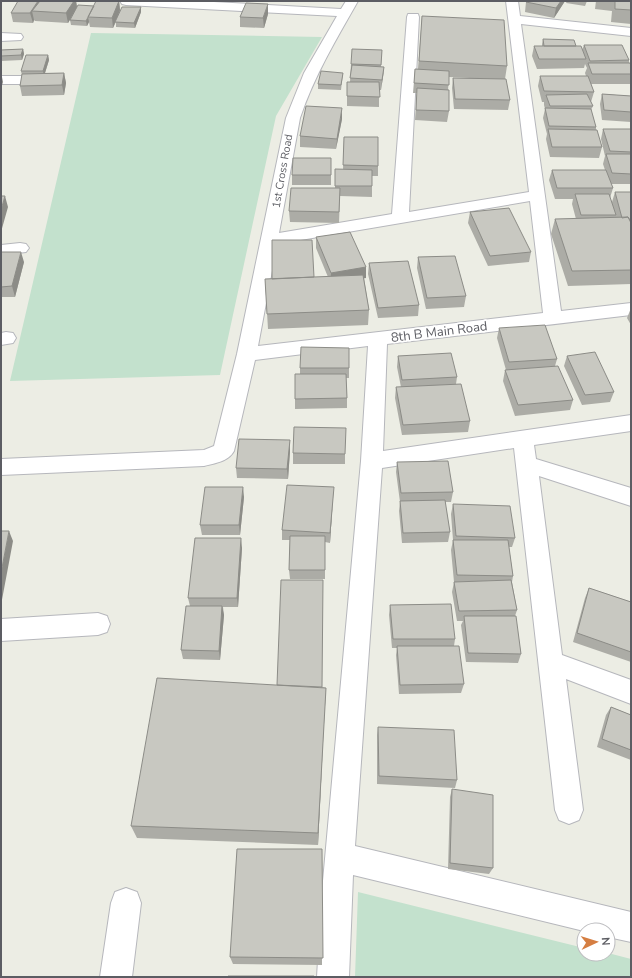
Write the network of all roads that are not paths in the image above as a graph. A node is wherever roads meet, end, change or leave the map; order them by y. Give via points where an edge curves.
1 (135, 1) edge
2 (512, 1) edge
3 (349, 7) edge
4 (413, 17) dead end
5 (514, 19) junction
6 (631, 32) edge
7 (1, 37) edge
8 (16, 37) dead end
9 (1, 80) edge
10 (59, 80) edge
11 (537, 195) junction
12 (400, 218) junction
13 (270, 240) junction
14 (20, 248) dead end
15 (1, 250) edge
16 (631, 309) edge
17 (553, 318) junction
18 (378, 338) junction
19 (247, 354) junction
20 (631, 423) edge
21 (524, 438) junction
22 (372, 461) junction
23 (527, 464) junction
24 (1, 467) edge
25 (631, 497) edge
26 (98, 624) dead end
27 (1, 630) edge
28 (550, 662) junction
29 (631, 692) edge
30 (569, 810) dead end
31 (340, 858) junction
32 (126, 903) dead end
33 (631, 926) edge
34 (116, 977) edge
35 (333, 977) edge

1 - 3 street
2 - 5 street
3 - 13 street, 1st Cross Road via 296,105 289,130
4 - 12 street
5 - 6 street
5 - 11 street
7 - 8 street
9 - 10 street
11 - 12 street
11 - 17 street
12 - 13 street
13 - 19 street, 1st Cross Road
14 - 15 street
16 - 17 street, 8th B Main Road
17 - 18 street, 8th B Main Road
18 - 19 street, 8th B Main Road
18 - 22 street
19 - 24 street, 1st Cross Road via 226,443 223,451 216,455 204,458
20 - 21 street
21 - 22 street
21 - 23 street
22 - 31 street
23 - 25 street
23 - 28 street
26 - 27 street
28 - 29 street
28 - 30 street
31 - 33 street
31 - 35 street
32 - 34 street

